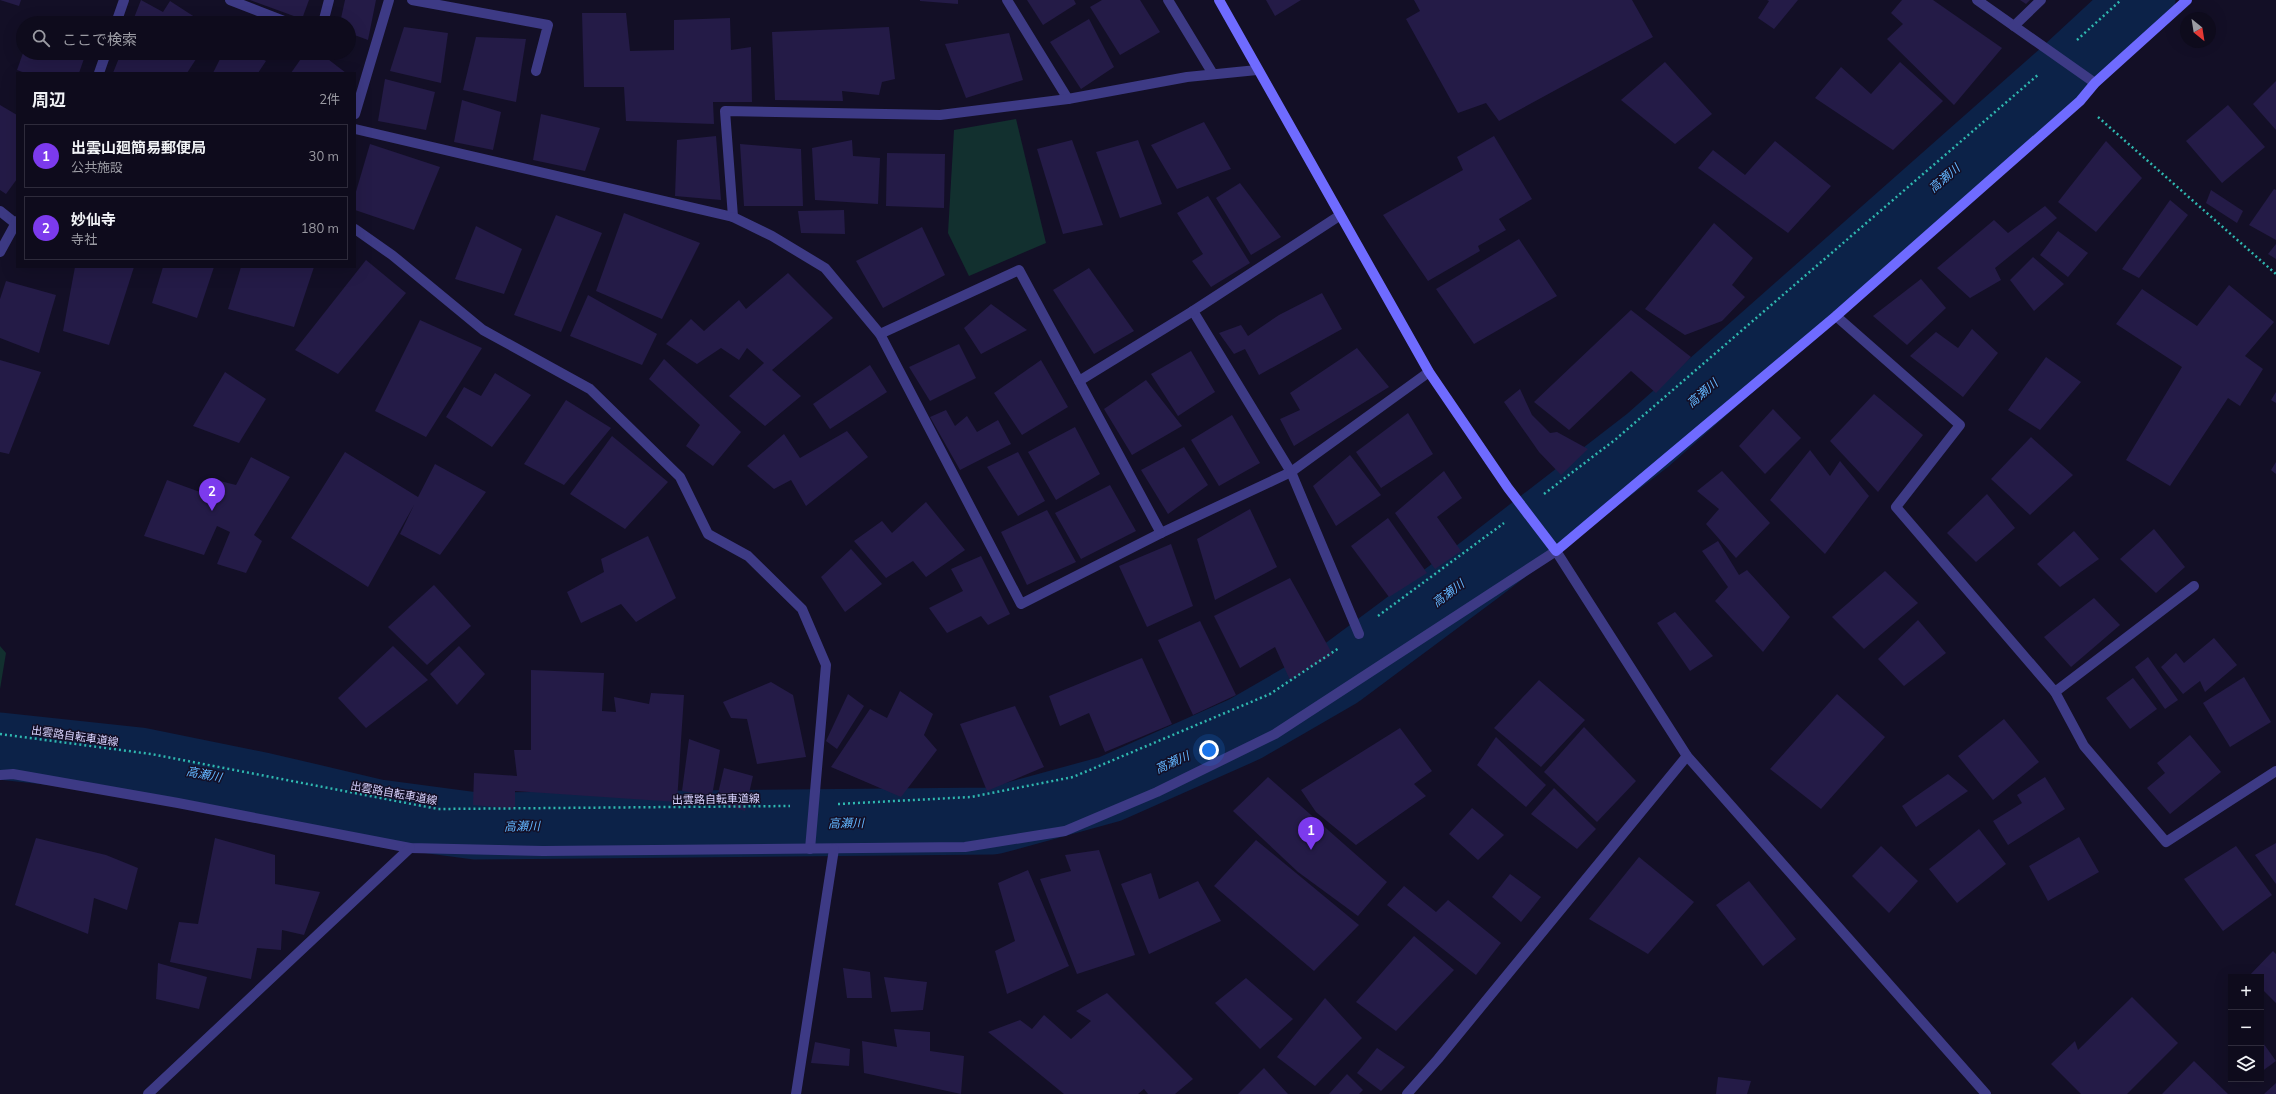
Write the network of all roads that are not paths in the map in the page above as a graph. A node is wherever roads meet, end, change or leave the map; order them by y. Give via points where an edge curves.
1 (124, 0) edge
2 (230, 0) edge
3 (328, 0) edge
4 (389, 0) edge
5 (412, 0) edge
6 (1008, 0) edge
7 (1168, 0) edge
8 (1219, 0) edge
9 (1977, 0) edge
10 (2041, 0) edge
11 (2187, 0) edge
12 (118, 16) edge
13 (271, 16) edge
14 (324, 16) edge
15 (2014, 26) junction
16 (104, 60) edge
17 (1257, 70) junction
18 (536, 71) dead end
19 (99, 72) edge
20 (1213, 74) junction
21 (2095, 83) junction
22 (1068, 99) junction
23 (356, 111) edge
24 (356, 129) edge
25 (0, 211) edge
26 (1340, 216) junction
27 (733, 217) junction
28 (16, 222) edge
29 (356, 230) edge
30 (0, 252) edge
31 (1193, 311) junction
32 (1836, 316) junction
33 (880, 334) junction
34 (1428, 372) junction
35 (1079, 381) junction
36 (1291, 472) junction
37 (1160, 533) junction
38 (1556, 551) junction
39 (2194, 586) dead end
40 (1359, 634) dead end
41 (2055, 692) junction
42 (1687, 756) junction
43 (2276, 771) edge
44 (0, 774) edge
45 (410, 848) junction
46 (810, 849) junction
47 (834, 849) junction
48 (148, 1094) edge
49 (796, 1094) edge
50 (1406, 1094) edge
51 (1986, 1094) edge

1 - 12 street
2 - 13 street
3 - 14 street
4 - 23 street
5 - 18 street via 548,25
6 - 22 street
7 - 20 street
8 - 17 street
9 - 15 street
10 - 15 street
11 - 21 street
15 - 21 street
16 - 19 street
17 - 20 street
17 - 26 street
20 - 22 street
21 - 32 street via 2080,101
22 - 27 street via 940,115 725,112
24 - 27 street
25 - 28 street
26 - 31 street
26 - 34 street
27 - 33 street via 772,236 825,268
28 - 30 street
29 - 46 street via 392,255 483,330 590,389 680,477 708,534 748,556 802,608 826,665
31 - 35 street
31 - 36 street
32 - 38 street
32 - 41 street via 1960,425 1896,507
33 - 35 street via 1019,270
33 - 37 street via 1021,604
34 - 36 street
34 - 38 street via 1508,488
35 - 37 street
36 - 37 street
36 - 40 street
38 - 42 street
38 - 47 street via 1275,734 1157,792 1072,828 965,847
39 - 41 street
41 - 43 street via 2084,746 2166,842
42 - 50 street via 1438,1059
42 - 51 street
44 - 45 street via 13,774 178,803
45 - 46 street via 543,851
45 - 48 street
46 - 47 street
47 - 49 street

